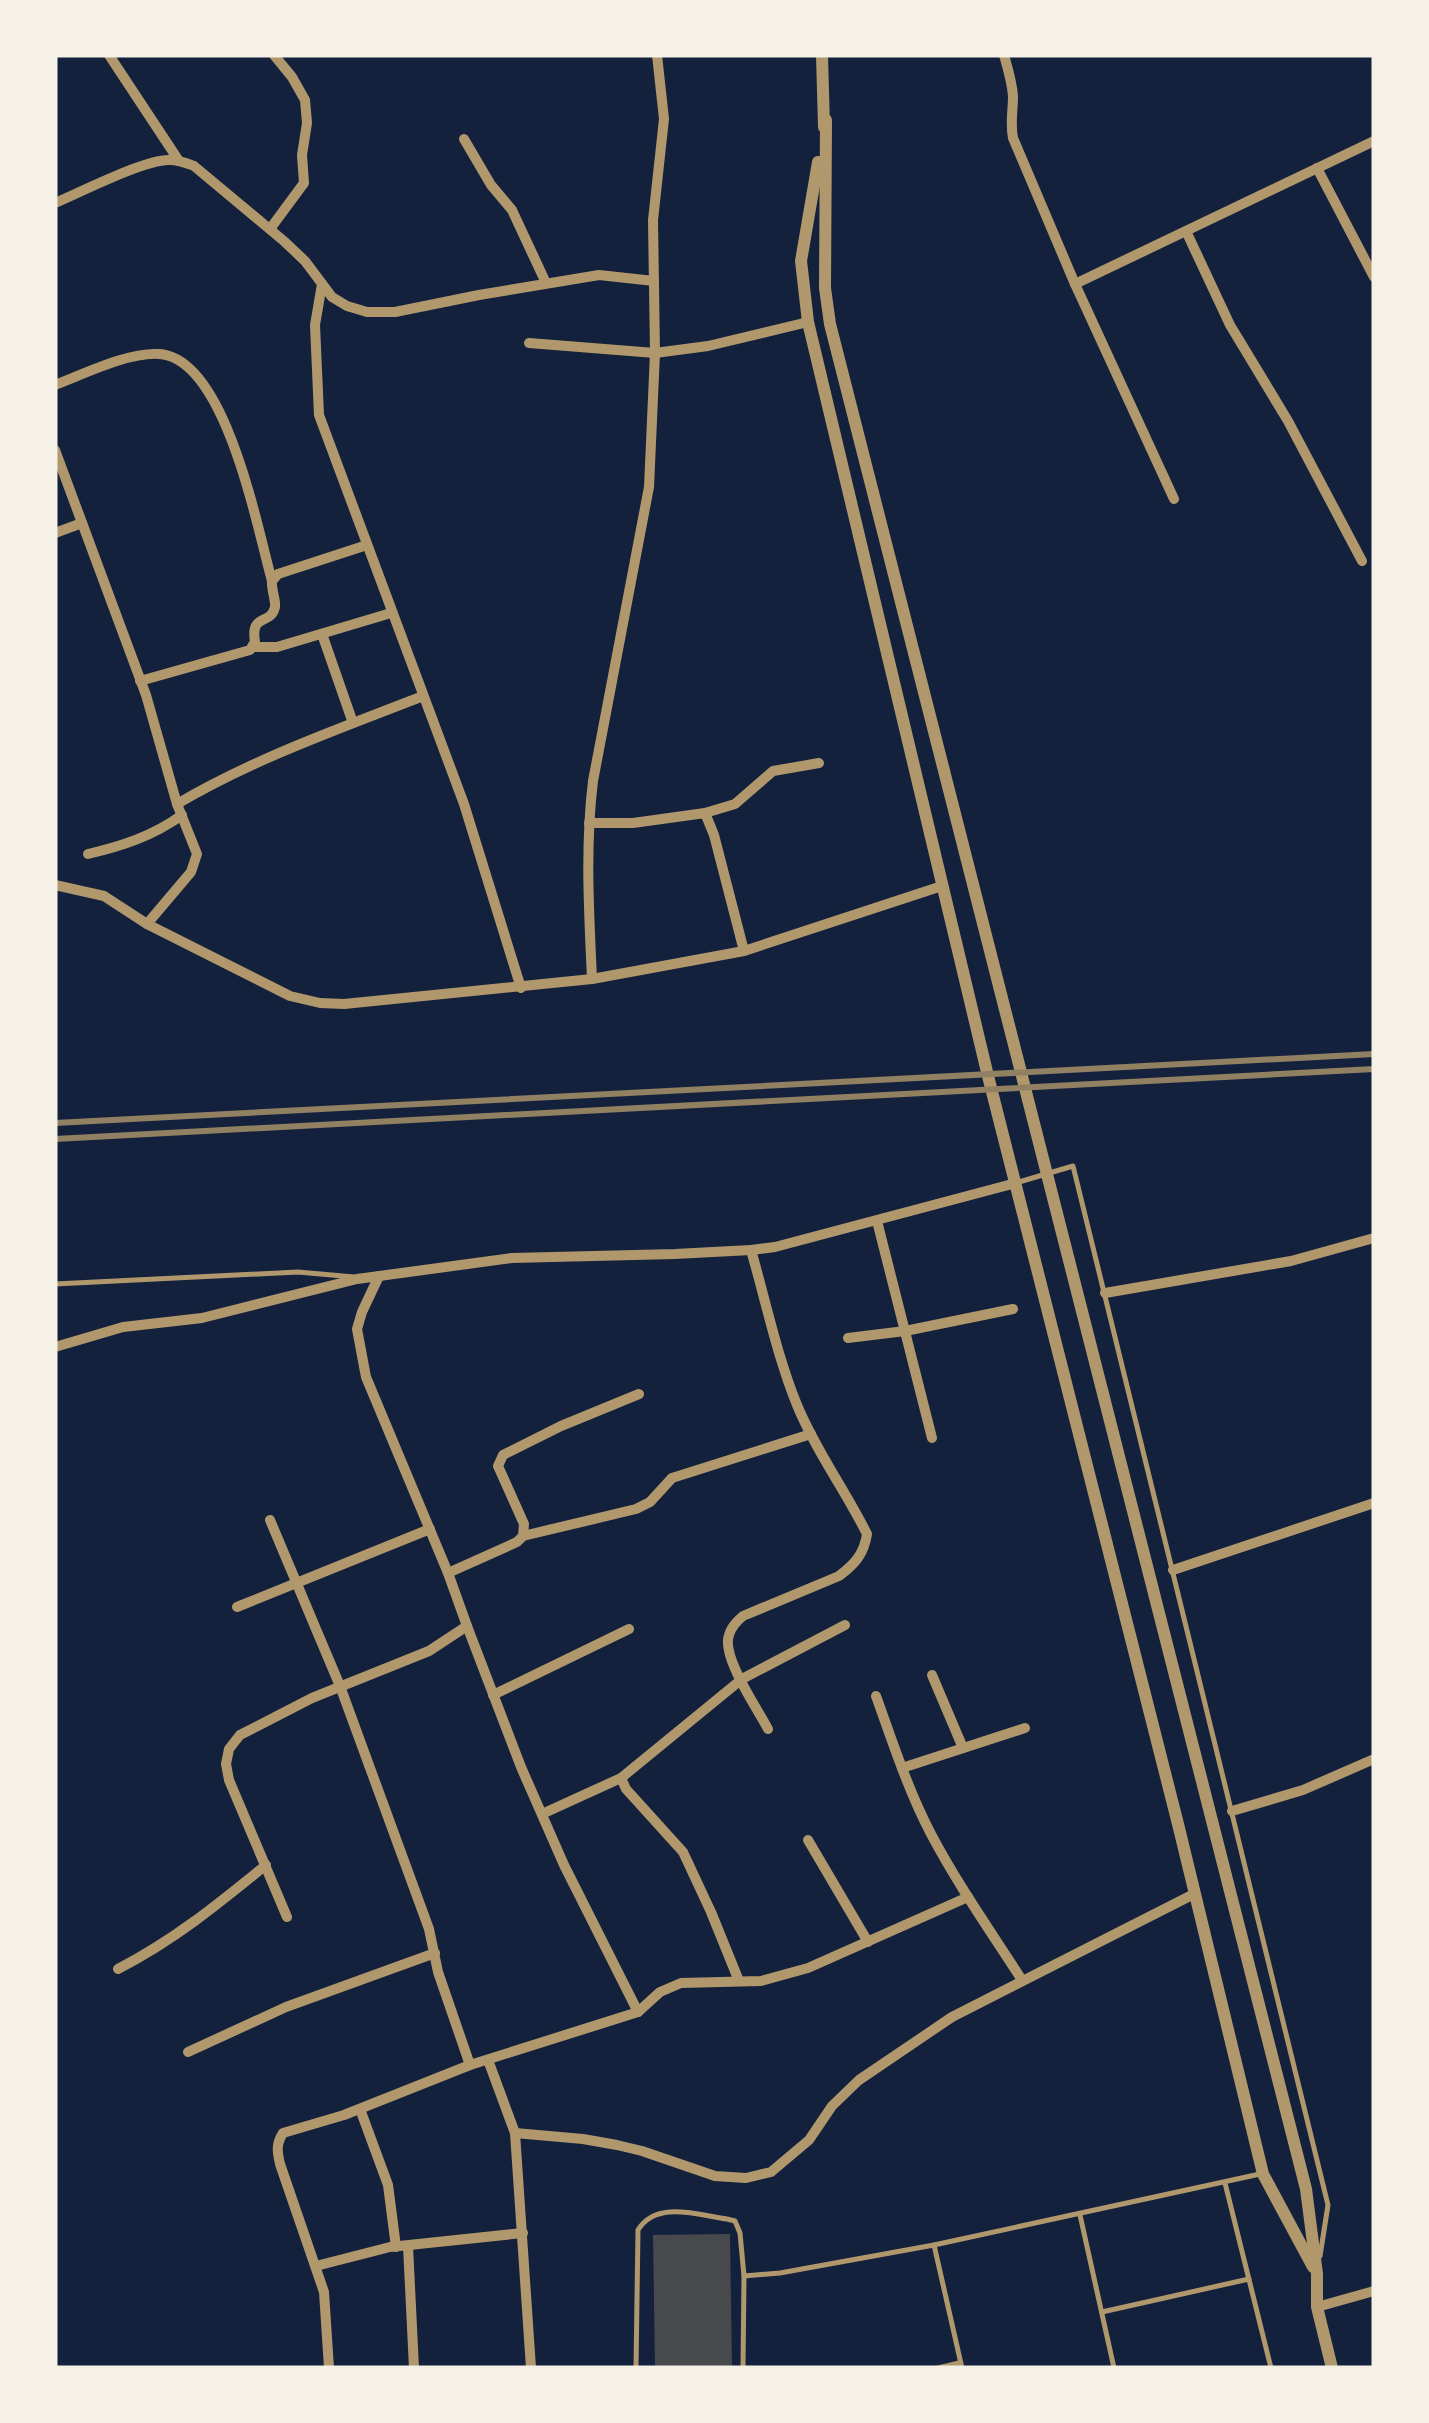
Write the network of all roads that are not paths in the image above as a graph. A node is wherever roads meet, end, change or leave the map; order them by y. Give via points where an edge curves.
1 (109, 55) edge
2 (274, 55) edge
3 (658, 55) edge
4 (822, 55) edge
5 (1004, 55) edge
6 (826, 120) junction
7 (464, 139) dead end
8 (1374, 141) edge
9 (180, 160) junction
10 (1318, 168) junction
11 (55, 202) edge
12 (270, 229) junction
13 (1186, 231) junction
14 (1374, 277) edge
15 (654, 281) junction
16 (546, 283) junction
17 (322, 284) junction
18 (1075, 284) junction
19 (808, 322) junction
20 (529, 344) dead end
21 (655, 353) junction
22 (55, 385) edge
23 (55, 450) edge
24 (1174, 499) dead end
25 (82, 523) junction
26 (55, 533) edge
27 (367, 545) junction
28 (1362, 561) dead end
29 (272, 581) junction
30 (391, 614) junction
31 (322, 634) junction
32 (253, 646) junction
33 (140, 682) junction
34 (423, 696) junction
35 (353, 723) junction
36 (819, 763) dead end
37 (179, 809) junction
38 (705, 813) junction
39 (589, 822) junction
40 (88, 854) dead end
41 (55, 885) edge
42 (942, 886) junction
43 (148, 924) junction
44 (744, 951) junction
45 (592, 979) junction
46 (521, 988) junction
47 (1016, 1182) junction
48 (877, 1220) junction
49 (1374, 1238) edge
50 (752, 1250) junction
51 (379, 1276) junction
52 (366, 1278) junction
53 (55, 1284) edge
54 (1104, 1293) junction
55 (1013, 1309) dead end
56 (905, 1331) junction
57 (848, 1338) dead end
58 (55, 1347) edge
59 (639, 1394) dead end
60 (811, 1434) junction
61 (932, 1438) dead end
62 (1374, 1503) edge
63 (270, 1520) dead end
64 (430, 1530) junction
65 (523, 1536) junction
66 (1172, 1570) junction
67 (448, 1573) junction
68 (296, 1584) junction
69 (237, 1607) dead end
70 (845, 1625) dead end
71 (467, 1626) junction
72 (629, 1629) dead end
73 (932, 1675) dead end
74 (742, 1679) junction
75 (340, 1686) junction
76 (493, 1695) junction
77 (876, 1696) dead end
78 (1024, 1728) dead end
79 (768, 1729) dead end
80 (963, 1748) junction
81 (1374, 1759) edge
82 (902, 1768) junction
83 (621, 1778) junction
84 (1232, 1812) junction
85 (542, 1814) junction
86 (808, 1840) dead end
87 (266, 1866) junction
88 (1194, 1894) junction
89 (968, 1897) junction
90 (288, 1917) dead end
91 (868, 1942) junction
92 (434, 1953) junction
93 (118, 1969) dead end
94 (1022, 1980) junction
95 (739, 1981) junction
96 (638, 2012) junction
97 (188, 2052) dead end
98 (488, 2060) junction
99 (470, 2065) junction
100 (360, 2109) junction
101 (515, 2132) junction
102 (1264, 2174) junction
103 (1224, 2183) junction
104 (1079, 2214) junction
105 (523, 2233) junction
106 (934, 2245) junction
107 (402, 2246) junction
108 (316, 2266) junction
109 (1317, 2274) junction
110 (744, 2276) junction
111 (1249, 2279) junction
112 (1374, 2292) edge
113 (1317, 2307) junction
114 (1102, 2312) junction
115 (961, 2365) edge
116 (329, 2368) edge
117 (414, 2368) edge
118 (531, 2368) edge
119 (636, 2368) edge
120 (743, 2368) edge
121 (938, 2368) edge
122 (1114, 2368) edge
123 (1271, 2368) edge
124 (1332, 2368) edge

1 - 9 street
2 - 12 street via 299,89 307,124 304,183
3 - 15 street via 664,119
4 - 6 street
5 - 18 street via 1013,138
6 - 19 street via 801,262
6 - 109 street via 830,324 1306,2189
7 - 16 street via 512,210
8 - 10 street
9 - 11 street via 148,164
9 - 12 street
10 - 13 street
10 - 14 street
12 - 17 street
13 - 18 street
13 - 28 street via 1230,325
15 - 16 street via 598,275
15 - 21 street
16 - 17 street via 395,312 348,306
17 - 27 street via 315,326 319,415
18 - 24 street
19 - 21 street
19 - 42 street
20 - 21 street
21 - 39 street via 649,487
22 - 29 street via 149,354 189,366 234,446
23 - 25 street
25 - 26 street
25 - 33 street
27 - 29 street via 287,569
27 - 30 street
29 - 32 street via 275,608 255,624
30 - 31 street
30 - 34 street
31 - 32 street via 277,647
31 - 35 street
32 - 33 street
33 - 37 street
34 - 35 street
34 - 46 street
35 - 37 street via 256,762
36 - 38 street via 773,771 734,804
37 - 40 street via 164,828
37 - 43 street via 196,862
38 - 39 street
38 - 44 street
39 - 45 street
41 - 43 street via 104,896
42 - 44 street
42 - 47 street
43 - 46 street via 269,988 320,1003
44 - 45 street
45 - 46 street
47 - 48 street
47 - 54 lane via 1073,1166
47 - 88 street
48 - 50 street
48 - 56 street
49 - 54 street via 1315,1256
50 - 51 street via 512,1258
50 - 60 street via 783,1364
51 - 52 street
51 - 64 street via 362,1312 360,1348
52 - 53 lane via 298,1272
52 - 58 street
54 - 66 lane
55 - 56 street
56 - 57 street
56 - 61 street
59 - 65 street via 503,1454 498,1466
60 - 65 street via 672,1478 636,1509
60 - 74 street via 868,1534 864,1550 838,1576 733,1626 728,1652
62 - 66 street
63 - 68 street
64 - 67 street
64 - 68 street
65 - 67 street
66 - 84 lane
67 - 71 street
68 - 69 street
68 - 75 street
70 - 74 street
71 - 75 street via 429,1652
71 - 76 street
72 - 76 street
73 - 80 street
74 - 79 street
74 - 83 street
75 - 87 street via 240,1734 230,1748 230,1780
75 - 92 street
76 - 85 street
77 - 82 street
78 - 80 street
80 - 82 street
81 - 84 street
82 - 89 street
83 - 85 street
83 - 95 street via 683,1852
84 - 109 lane via 1328,2205
85 - 96 street
86 - 91 street
87 - 90 street
87 - 93 street via 180,1934
88 - 94 street
88 - 102 street
89 - 91 street
89 - 94 street
91 - 95 street via 779,1977
92 - 97 street via 286,2007
92 - 99 street
94 - 101 street via 858,2080 809,2140 772,2172 714,2176 617,2144
95 - 96 street via 681,1983
96 - 98 street
98 - 99 street
98 - 101 street
99 - 100 street
100 - 107 street
100 - 108 street via 283,2133 278,2141
101 - 105 street
102 - 103 lane
102 - 109 street
103 - 104 lane
103 - 111 lane
104 - 106 lane
104 - 114 lane
105 - 107 street
105 - 118 street
106 - 110 lane
106 - 115 lane
107 - 108 street
107 - 117 street
108 - 116 street
109 - 113 street
110 - 119 lane via 735,2222 663,2211 643,2222
110 - 120 lane
111 - 114 lane
111 - 123 lane
112 - 113 street
113 - 124 street
114 - 122 lane
115 - 121 lane

